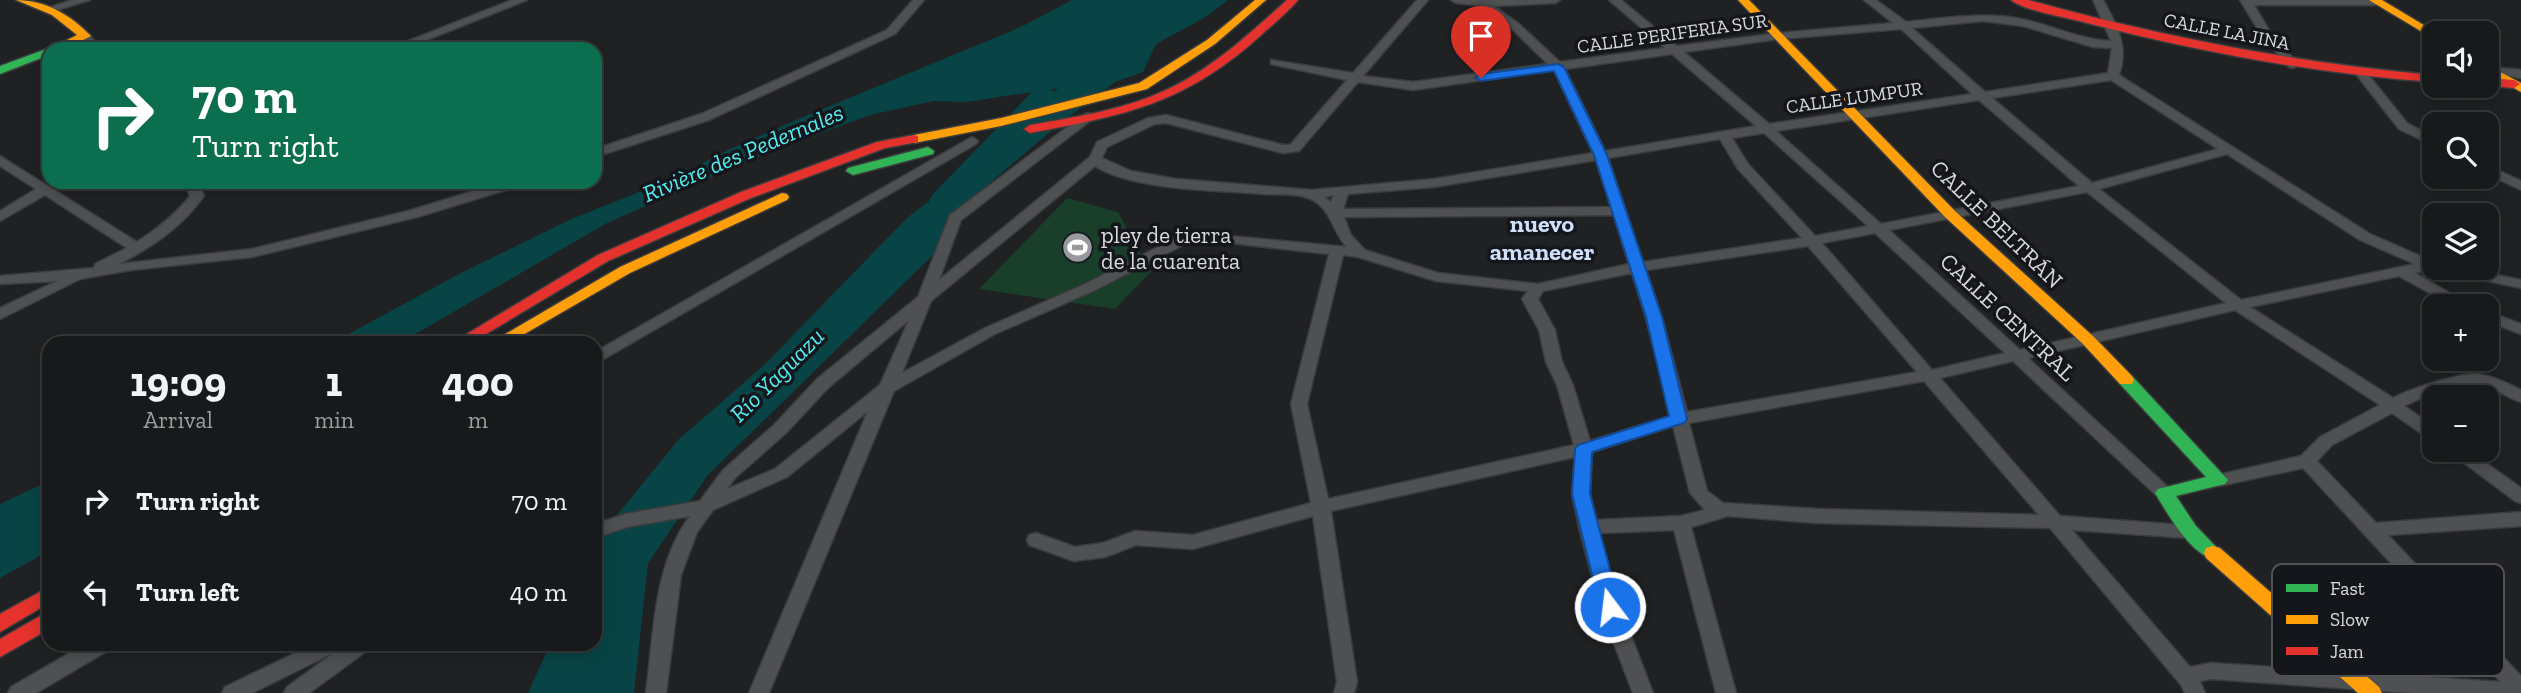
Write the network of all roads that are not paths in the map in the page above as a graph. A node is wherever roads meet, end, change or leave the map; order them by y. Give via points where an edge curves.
1 (21, 0) edge
2 (85, 0) edge
3 (522, 0) edge
4 (919, 0) edge
5 (1261, 0) edge
6 (1293, 0) edge
7 (1423, 0) edge
8 (1455, 0) edge
9 (1555, 0) edge
10 (1614, 0) edge
11 (1743, 0) edge
12 (1869, 0) edge
13 (2016, 0) edge
14 (2098, 0) edge
15 (2245, 1) edge
16 (2375, 1) edge
17 (1486, 3) junction
18 (50, 9) junction
19 (1902, 24) junction
20 (2422, 29) edge
21 (1779, 36) junction
22 (2116, 37) junction
23 (89, 42) edge
24 (412, 42) edge
25 (1674, 49) junction
26 (42, 54) edge
27 (1275, 62) dead end
28 (2293, 65) junction
29 (1558, 67) junction
30 (0, 70) edge
31 (2362, 74) junction
32 (2113, 76) junction
33 (2499, 76) edge
34 (1354, 78) junction
35 (2422, 78) edge
36 (2519, 82) edge
37 (1981, 97) junction
38 (1089, 117) junction
39 (1857, 117) junction
40 (1765, 129) junction
41 (1724, 135) junction
42 (2422, 136) edge
43 (972, 141) junction
44 (2229, 150) junction
45 (602, 151) edge
46 (1601, 155) junction
47 (1095, 159) junction
48 (0, 160) edge
49 (2499, 175) edge
50 (42, 186) edge
51 (2521, 186) edge
52 (2088, 188) junction
53 (46, 189) joint
54 (194, 189) edge
55 (480, 189) edge
56 (1344, 190) junction
57 (1312, 194) junction
58 (1619, 211) junction
59 (1336, 213) junction
60 (1950, 214) junction
61 (0, 217) edge
62 (1878, 228) junction
63 (1812, 241) junction
64 (135, 247) junction
65 (1337, 250) junction
66 (1360, 253) junction
67 (2422, 260) edge
68 (1637, 267) junction
69 (2422, 268) edge
70 (2401, 271) junction
71 (81, 275) junction
72 (2499, 279) edge
73 (0, 280) edge
74 (2521, 284) edge
75 (1538, 288) junction
76 (2442, 294) edge
77 (2238, 305) junction
78 (0, 314) edge
79 (2499, 321) edge
80 (2521, 329) edge
81 (472, 336) edge
82 (510, 336) edge
83 (2088, 340) junction
84 (2016, 354) junction
85 (602, 355) edge
86 (1926, 376) junction
87 (887, 388) junction
88 (2521, 397) edge
89 (2393, 405) junction
90 (1678, 419) junction
91 (2422, 426) edge
92 (1584, 449) junction
93 (2307, 461) junction
94 (2473, 462) edge
95 (2219, 480) junction
96 (2164, 493) junction
97 (2521, 497) edge
98 (706, 506) junction
99 (1321, 507) junction
100 (1728, 510) junction
101 (2521, 519) edge
102 (2055, 522) junction
103 (1681, 523) junction
104 (1588, 527) junction
105 (602, 529) edge
106 (2371, 530) junction
107 (2189, 531) junction
108 (1036, 540) dead end
109 (2403, 564) edge
110 (42, 598) edge
111 (2272, 604) edge
112 (42, 623) edge
113 (0, 624) edge
114 (0, 649) edge
115 (90, 651) edge
116 (319, 651) edge
117 (351, 651) edge
118 (2504, 673) edge
119 (2365, 686) edge
120 (2192, 687) edge
121 (2521, 691) edge
122 (18, 693) edge
123 (232, 693) edge
124 (294, 693) edge
125 (656, 693) edge
126 (759, 693) edge
127 (1344, 693) edge
128 (1643, 693) edge
129 (1726, 693) edge

1 - 18 street
2 - 18 street
3 - 24 street
4 - 45 street via 891,32 705,117
5 - 81 street via 1211,42 1143,86 1001,122 882,145 746,195 603,258
6 - 38 street via 1188,84
7 - 34 street
8 - 17 street
9 - 17 street
10 - 25 street, CALLE CENTRAL
11 - 21 street, CALLE BELTRÁN
12 - 19 street
13 - 22 street, CALLE LA JINA
14 - 22 street
15 - 16 street
15 - 28 street
16 - 20 street
17 - 29 street
18 - 23 street via 67,18
19 - 21 street, CALLE PERIFERIA SUR
19 - 22 street, CALLE PERIFERIA SUR via 2001,19 2093,44
19 - 37 street
21 - 25 street, CALLE PERIFERIA SUR
21 - 39 street, CALLE BELTRÁN
22 - 28 street, CALLE LA JINA
22 - 32 street via 2120,59
25 - 29 street, CALLE PERIFERIA SUR
25 - 40 street, CALLE CENTRAL
26 - 30 street
27 - 34 street, CALLE PERIFERIA SUR
28 - 31 street, CALLE LA JINA
29 - 34 street, CALLE PERIFERIA SUR via 1413,86
29 - 46 street
31 - 35 street, CALLE LA JINA
31 - 42 street via 2403,126
32 - 37 street, CALLE LUMPUR
32 - 44 street
33 - 36 street
34 - 47 street via 1294,148 1166,119 1101,145
37 - 39 street, CALLE LUMPUR
37 - 52 street
38 - 43 street
38 - 87 street via 955,218
39 - 40 street, CALLE LUMPUR
39 - 60 street, CALLE BELTRÁN
40 - 41 street, CALLE LUMPUR
40 - 62 street, CALLE CENTRAL
41 - 46 street, CALLE LUMPUR
41 - 63 street via 1743,166
43 - 82 street via 873,164 761,206 625,270
43 - 85 street
44 - 52 street
44 - 67 street via 2365,237
46 - 56 street, CALLE LUMPUR via 1434,183
46 - 58 street
47 - 57 street, CALLE LUMPUR via 1128,175 1176,183
47 - 98 street via 823,383 729,474
48 - 50 street
49 - 51 street
52 - 60 street
52 - 77 street
53 - 61 street
53 - 64 street
54 - 64 street via 197,196 186,211
55 - 71 street via 252,253
56 - 57 street, CALLE LUMPUR
56 - 59 street
57 - 59 street
58 - 59 street
58 - 68 street
59 - 66 street via 1344,236
60 - 62 street
60 - 83 street, CALLE BELTRÁN
62 - 63 street
62 - 84 street, CALLE CENTRAL
63 - 68 street
63 - 86 street
64 - 71 street
65 - 66 street
65 - 87 street via 1193,235 990,331
65 - 99 street via 1299,404
66 - 75 street via 1436,277
68 - 75 street
68 - 90 street
69 - 70 street
70 - 76 street
70 - 77 street
71 - 73 street
71 - 78 street
72 - 74 street
75 - 92 street via 1530,299 1547,330
77 - 83 street
77 - 89 street
79 - 80 street
83 - 84 street
83 - 95 street, CALLE BELTRÁN
84 - 86 street
84 - 96 street, CALLE CENTRAL
86 - 90 street
86 - 102 street
87 - 98 street via 781,473
87 - 126 street
88 - 89 street via 2474,379 2414,394
89 - 91 street
89 - 93 street via 2326,441
90 - 92 street
90 - 100 street via 1699,493 1711,505
92 - 99 street
92 - 104 street via 1581,494
93 - 95 street
93 - 106 street
94 - 97 street
95 - 96 street
96 - 107 street, CALLE CENTRAL
98 - 105 street
98 - 125 street via 689,530 671,575
99 - 108 street via 1193,542 1135,538 1105,550 1074,554
99 - 127 street via 1347,682
100 - 102 street
100 - 103 street
101 - 106 street
102 - 107 street
102 - 120 street
103 - 104 street
103 - 129 street
104 - 128 street via 1610,607
106 - 109 street
107 - 111 street, CALLE CENTRAL
110 - 113 street
112 - 114 street
115 - 122 street
116 - 123 street
117 - 124 street
118 - 121 street
119 - 120 street via 2199,671 2191,675
119 - 121 street

